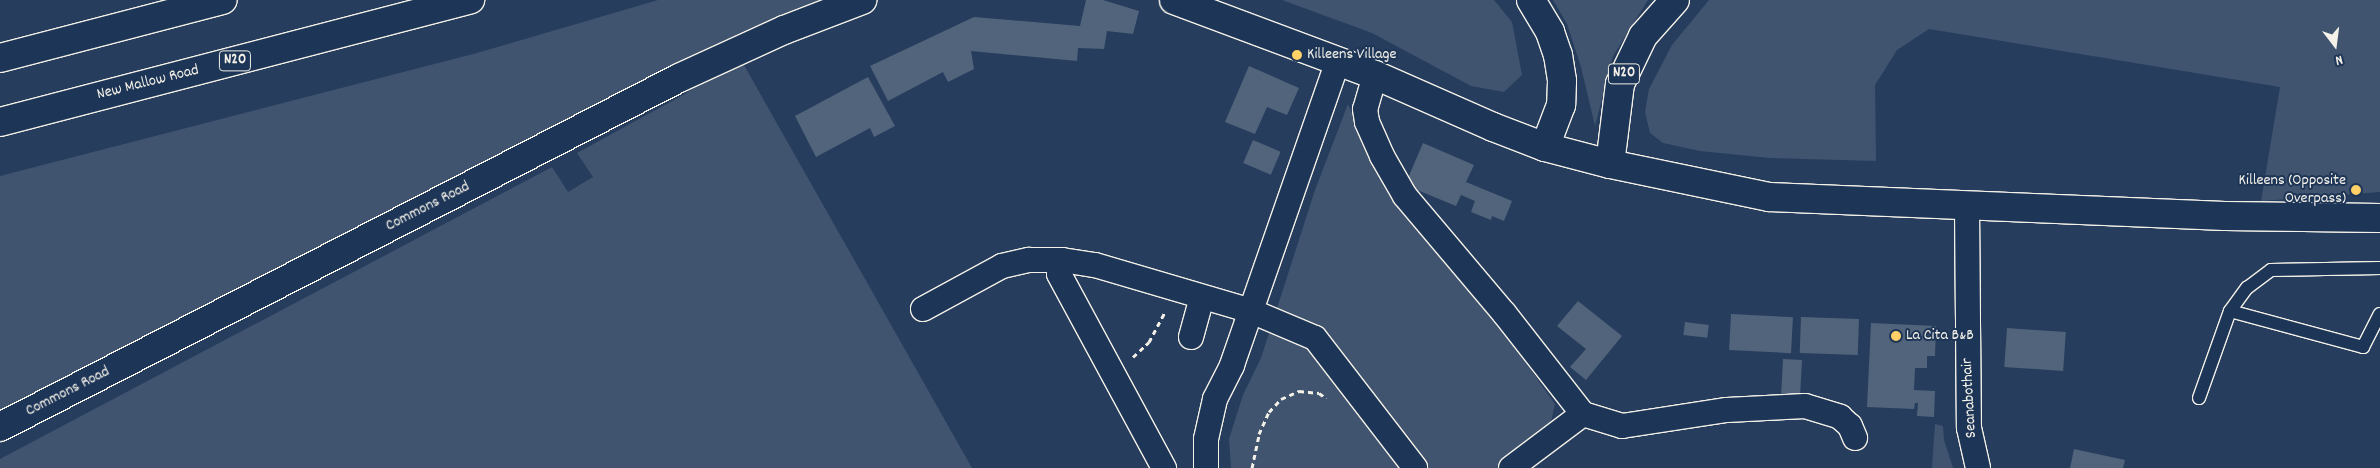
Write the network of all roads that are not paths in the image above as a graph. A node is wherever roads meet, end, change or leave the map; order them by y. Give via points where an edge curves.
1 (224, 0) edge
2 (470, 0) edge
3 (862, 0) edge
4 (1174, 0) edge
5 (1532, 0) edge
6 (1675, 0) edge
7 (0, 58) edge
8 (1338, 60) junction
9 (1375, 75) junction
10 (0, 122) edge
11 (1545, 147) junction
12 (1610, 164) junction
13 (1967, 207) junction
14 (2380, 218) edge
15 (1062, 260) junction
16 (2380, 268) edge
17 (1202, 297) junction
18 (923, 309) dead end
19 (1250, 311) junction
20 (2230, 311) junction
21 (2380, 314) edge
22 (1191, 338) dead end
23 (2199, 398) dead end
24 (1583, 414) junction
25 (0, 427) edge
26 (1855, 438) dead end
27 (1164, 468) edge
28 (1206, 468) edge
29 (1415, 468) edge
30 (1510, 468) edge
31 (1978, 468) edge

1 - 7 main road
2 - 10 main road, New Mallow Road / N20
3 - 25 main road, Commons Road via 784,30 679,78
4 - 8 main road
5 - 11 main road via 1550,32 1562,81 1561,105
6 - 12 main road, N20 via 1643,36 1620,84
8 - 9 main road
8 - 19 street
9 - 11 main road
9 - 24 street via 1365,109 1367,122 1404,196 1504,313
11 - 12 main road
12 - 13 main road via 1769,197
13 - 14 main road
13 - 31 street, Seanabothair via 1969,428
15 - 17 street via 1095,265
15 - 18 street via 1029,260 1002,266
15 - 27 street via 1059,274
16 - 20 lane via 2270,270 2247,288
17 - 19 street
17 - 22 street
19 - 28 street via 1232,365 1215,399 1206,439
19 - 29 street via 1315,338
20 - 21 lane via 2362,347
20 - 23 lane
24 - 26 street via 1622,426 1727,410 1804,406 1840,417 1850,426
24 - 30 street

